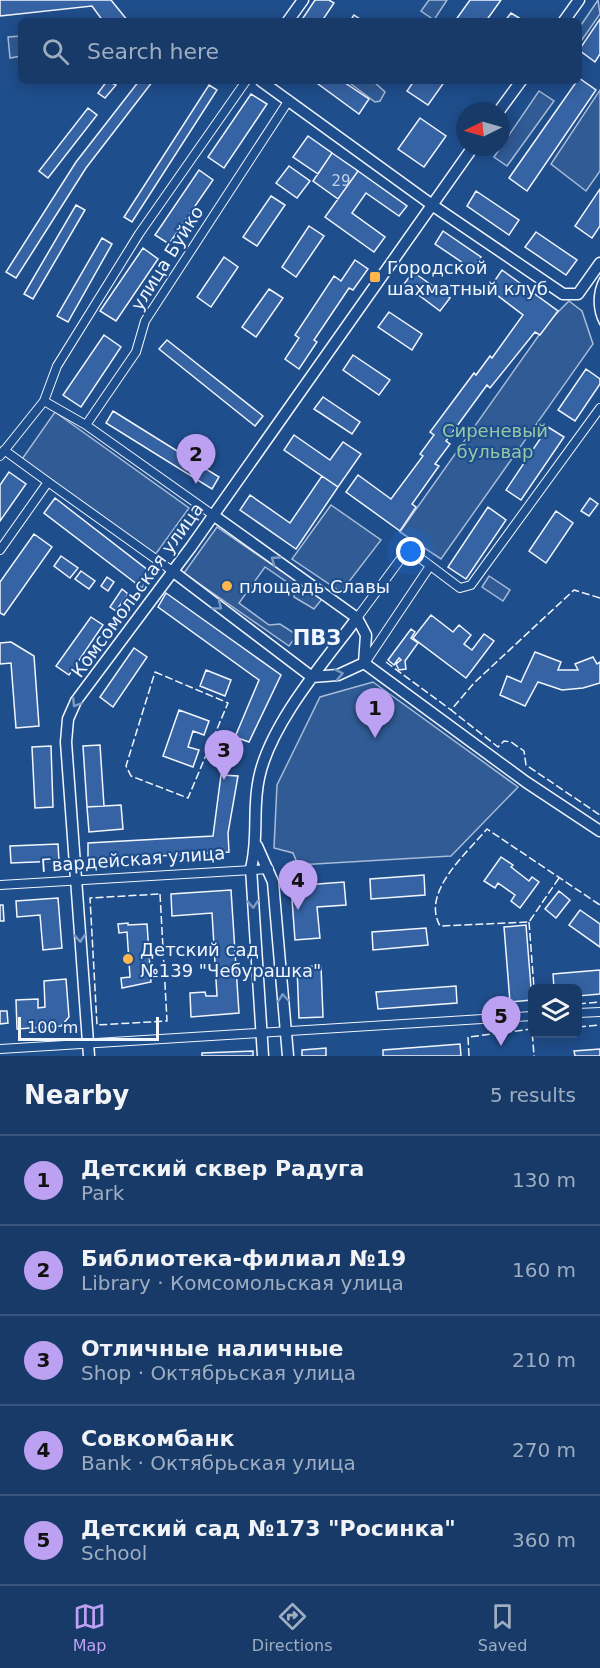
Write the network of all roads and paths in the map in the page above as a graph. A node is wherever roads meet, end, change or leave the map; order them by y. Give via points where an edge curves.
1 (303, 0) edge
2 (579, 0) edge
3 (290, 18) edge
4 (566, 18) edge
5 (244, 84) edge
6 (265, 84) edge
7 (519, 84) edge
8 (289, 100) junction
9 (506, 102) edge
10 (466, 156) edge
11 (431, 204) junction
12 (600, 263) edge
13 (44, 401) junction
14 (600, 408) edge
15 (86, 425) junction
16 (2, 453) edge
17 (48, 482) junction
18 (213, 515) junction
19 (0, 550) edge
20 (430, 566) junction
21 (171, 570) junction
22 (357, 618) junction
23 (364, 663) junction
24 (312, 677) junction
25 (600, 831) edge
26 (257, 846) junction
27 (251, 868) junction
28 (269, 869) junction
29 (76, 880) junction
30 (0, 885) edge
31 (600, 1012) edge
32 (582, 1013) edge
33 (528, 1016) edge
34 (286, 1030) junction
35 (262, 1031) junction
36 (88, 1042) junction
37 (0, 1049) edge
38 (89, 1056) edge
39 (263, 1056) edge
40 (288, 1056) edge

1 - 3 street
2 - 4 street
5 - 13 street via 139,234 57,366
6 - 8 street
7 - 9 street
8 - 11 street
8 - 15 street, улица Буйко via 145,321 136,352
10 - 11 street, Комсомольская улица
11 - 12 street via 563,294 578,294
11 - 18 street, Комсомольская улица
13 - 15 street
13 - 16 street
14 - 20 street via 471,585 459,588
15 - 18 street
16 - 17 street
17 - 19 street
17 - 21 street
18 - 21 street, Комсомольская улица
22 -> 18 street
20 - 22 street via 408,549
20 - 23 street
21 -> 24 street
21 -> 29 street, Комсомольская улица via 76,701 68,719 66,751
22 - 23 street via 366,635
22 - 24 street
24 -> 23 street via 338,675
23 - 25 street
24 - 26 street via 265,755 255,804
26 - 27 street
26 - 28 street
27 - 28 street, Гвардейская улица
27 - 29 street, Гвардейская улица
27 -> 35 street
34 -> 28 street
29 - 30 street, Гвардейская улица
29 -> 36 street, Комсомольская улица
31 - 32 street
33 - 34 street
34 - 35 street
34 - 40 street
35 - 36 street
35 - 39 street
36 - 37 street
36 - 38 street, Комсомольская улица

